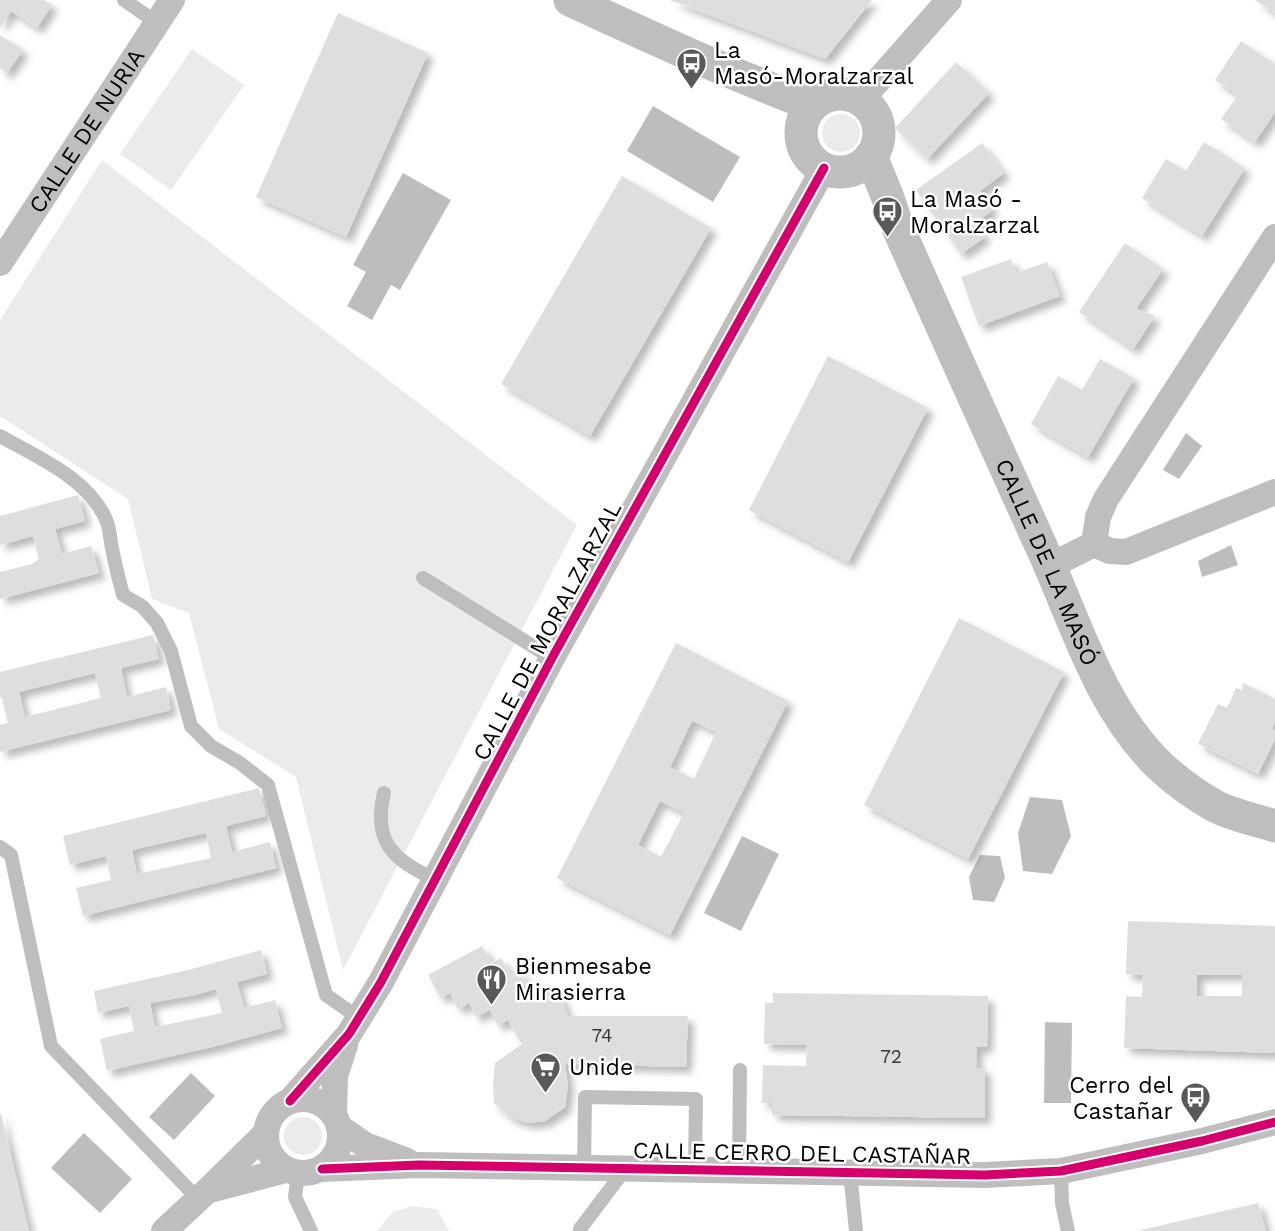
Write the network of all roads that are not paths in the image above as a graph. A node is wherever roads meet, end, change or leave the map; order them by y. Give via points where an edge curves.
1 (124, 0) edge
2 (172, 0) edge
3 (570, 0) edge
4 (949, 0) edge
5 (157, 23) junction
6 (861, 100) junction
7 (807, 113) junction
8 (848, 165) junction
9 (1275, 237) edge
10 (0, 262) edge
11 (0, 436) edge
12 (1275, 492) edge
13 (1094, 544) junction
14 (1050, 566) junction
15 (423, 578) dead end
16 (552, 658) junction
17 (384, 793) dead end
18 (1275, 827) edge
19 (0, 847) edge
20 (436, 880) junction
21 (354, 1026) junction
22 (740, 1070) dead end
23 (290, 1101) junction
24 (337, 1121) junction
25 (1275, 1122) edge
26 (265, 1134) junction
27 (419, 1165) junction
28 (584, 1168) junction
29 (626, 1168) junction
30 (695, 1169) junction
31 (739, 1170) junction
32 (302, 1171) junction
33 (1061, 1171) junction
34 (850, 1172) junction
35 (203, 1195) junction
36 (580, 1229) dead end
37 (164, 1231) edge
38 (311, 1231) edge
39 (856, 1231) edge
40 (1068, 1231) edge

1 - 5 lane
2 - 5 street, CALLE DE NURIA
3 - 7 street via 746,80
4 - 6 street
5 - 10 street, CALLE DE NURIA
6 - 7 street via 837,94 824,97
6 - 8 street via 876,119 877,144
7 - 8 street via 801,136 809,157
8 - 14 street, CALLE DE LA MASÓ via 888,198
8 - 16 street, CALLE DE MORALZARZAL
9 - 13 street via 1106,499
11 - 21 lane via 82,485 97,503 107,523 123,596 142,606 157,623 171,651 191,726 211,746 268,785 326,995
12 - 13 street via 1126,552
13 - 14 street
14 - 18 street, CALLE DE LA MASÓ via 1097,678 1140,745 1183,785 1216,807
15 - 16 lane, CALLE DE MORALZARZAL
16 - 20 street, CALLE DE MORALZARZAL
17 - 20 lane via 379,824 389,848 407,866
19 - 35 lane via 11,855 51,1046
20 - 21 street, CALLE DE MORALZARZAL
21 - 23 street, CALLE DE MORALZARZAL
21 - 24 street via 335,1076
22 - 31 lane
23 - 24 street, CALLE CERRO DEL CASTAÑAR via 325,1105
23 - 26 street via 270,1117
24 - 27 street, CALLE CERRO DEL CASTAÑAR via 365,1145
24 - 32 street via 341,1136 332,1161
25 - 33 street, CALLE CERRO DEL CASTAÑAR
26 - 32 street via 272,1159
26 - 35 street
27 - 28 street, CALLE CERRO DEL CASTAÑAR
27 - 32 street, CALLE CERRO DEL CASTAÑAR
28 - 29 street, CALLE CERRO DEL CASTAÑAR
28 - 30 lane via 585,1097 696,1100
29 - 30 street, CALLE CERRO DEL CASTAÑAR
29 - 36 lane
30 - 31 street, CALLE CERRO DEL CASTAÑAR
31 - 34 street, CALLE CERRO DEL CASTAÑAR
32 - 35 street, CALLE CERRO DEL CASTAÑAR
32 - 38 lane via 295,1197
33 - 34 street, CALLE CERRO DEL CASTAÑAR via 985,1175
33 - 40 lane
34 - 39 lane
35 - 37 street

